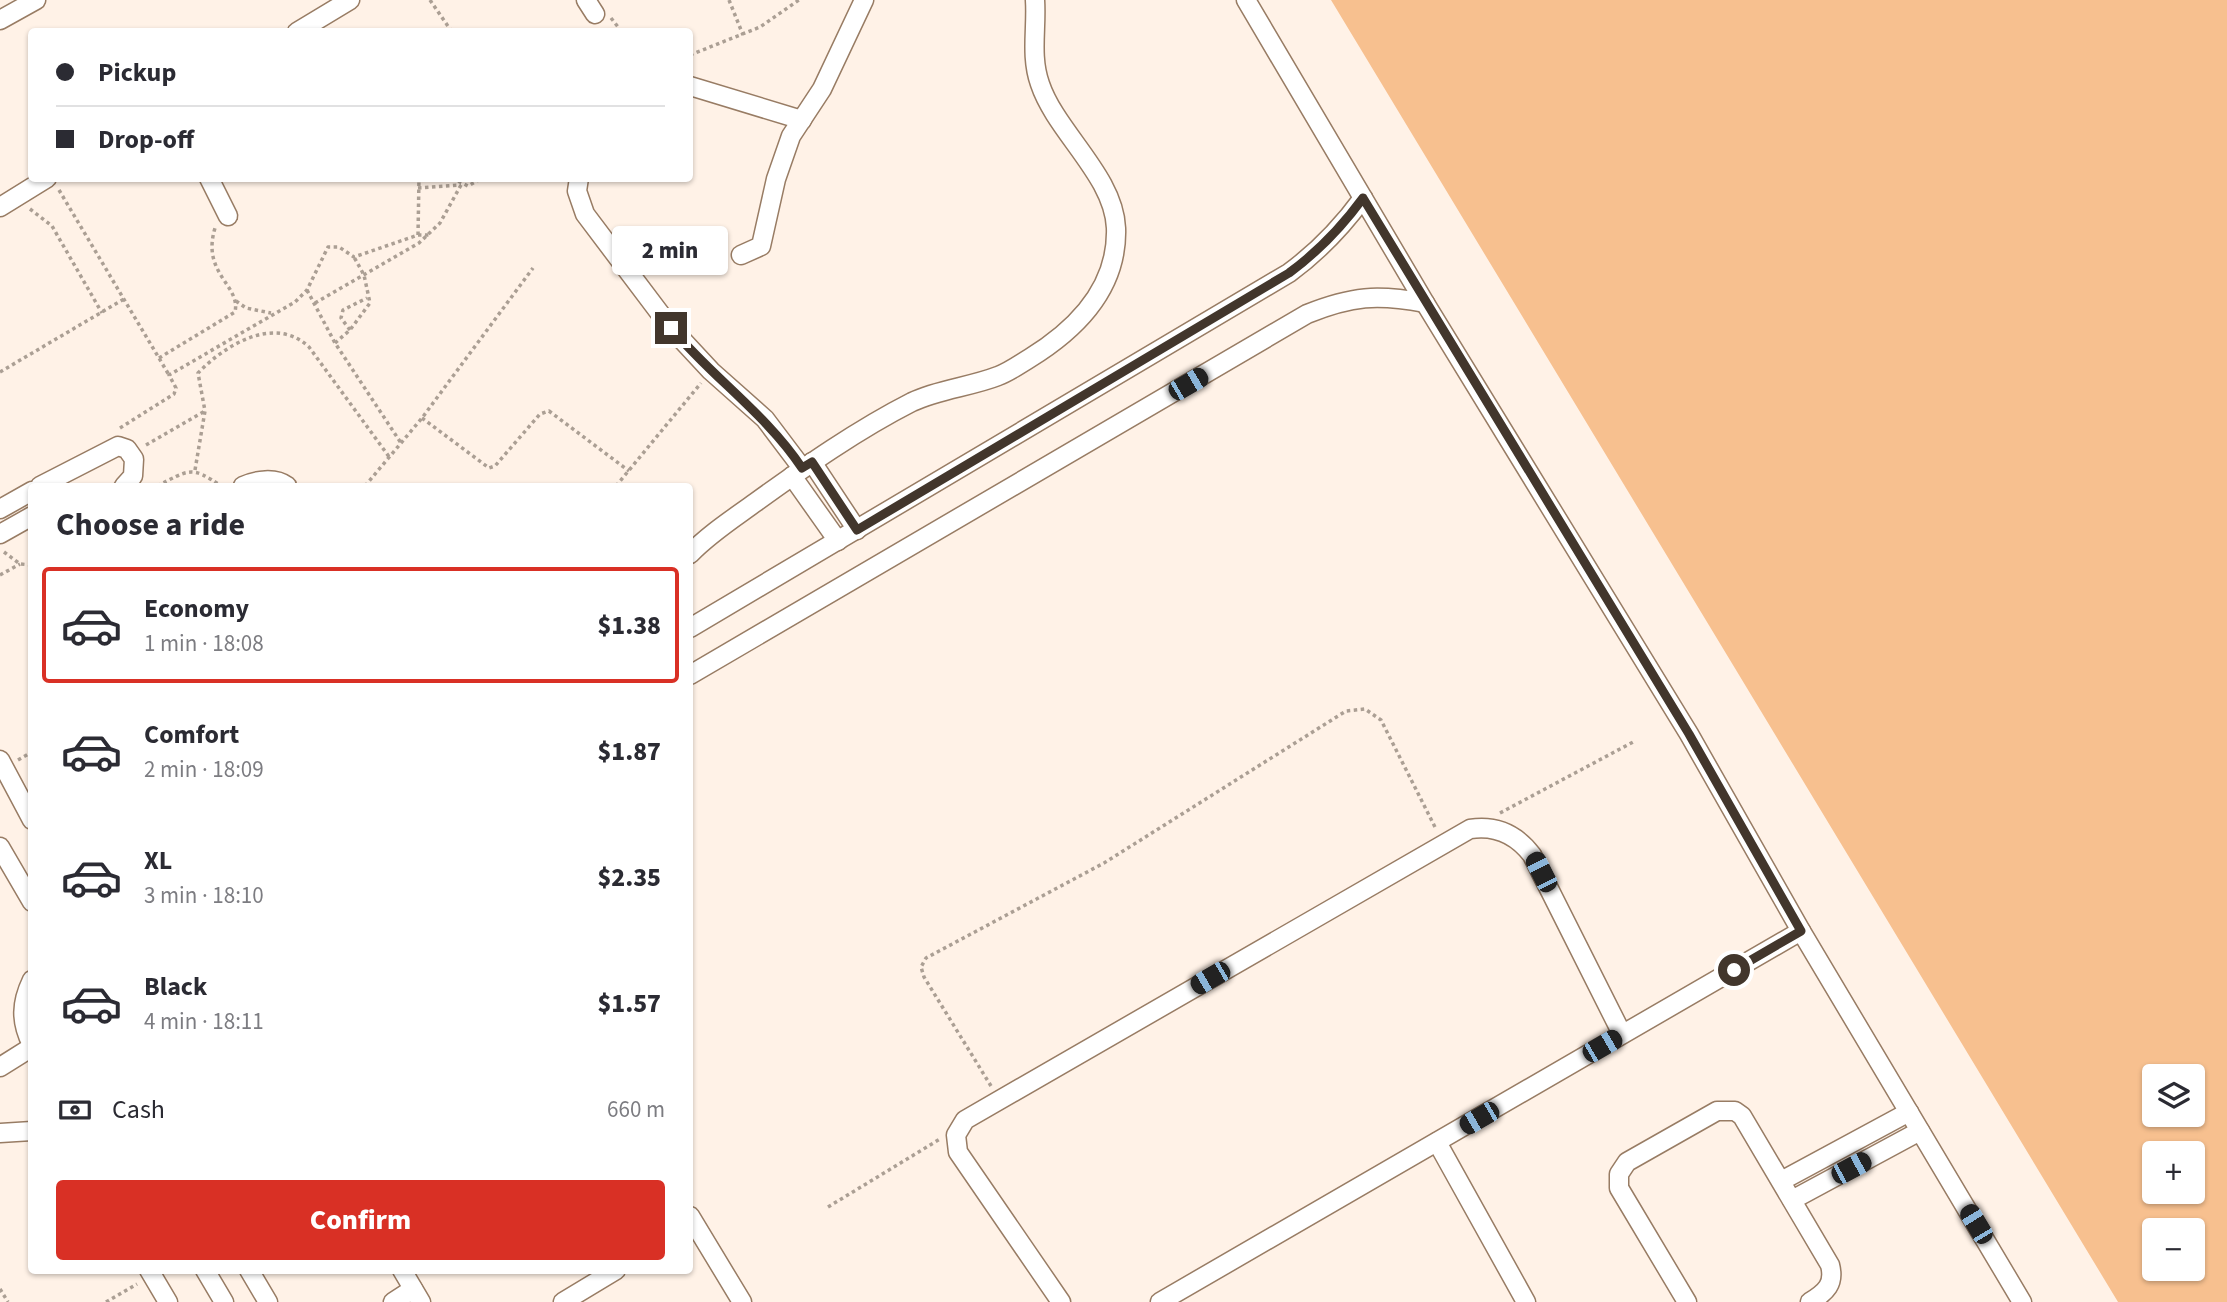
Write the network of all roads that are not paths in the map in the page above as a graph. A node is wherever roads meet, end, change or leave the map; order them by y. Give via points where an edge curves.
1 (36, 0) edge
2 (350, 0) edge
3 (864, 0) edge
4 (1035, 0) edge
5 (1246, 0) edge
6 (0, 20) edge
7 (303, 28) edge
8 (693, 87) edge
9 (802, 120) junction
10 (43, 182) edge
11 (211, 182) edge
12 (578, 182) edge
13 (1363, 198) junction
14 (7, 203) edge
15 (225, 210) road end
16 (741, 255) dead end
17 (1424, 303) junction
18 (802, 469) junction
19 (51, 483) edge
20 (126, 483) edge
21 (250, 483) edge
22 (284, 483) edge
23 (28, 493) edge
24 (0, 509) edge
25 (28, 518) edge
26 (857, 530) junction
27 (0, 534) edge
28 (838, 541) junction
29 (693, 552) edge
30 (693, 626) edge
31 (693, 673) edge
32 (0, 760) edge
33 (28, 812) edge
34 (0, 847) edge
35 (28, 895) edge
36 (1801, 931) junction
37 (28, 993) edge
38 (1622, 1034) junction
39 (28, 1038) edge
40 (28, 1049) edge
41 (0, 1067) edge
42 (1909, 1112) junction
43 (28, 1131) edge
44 (1920, 1131) junction
45 (0, 1133) edge
46 (1437, 1142) junction
47 (1781, 1181) junction
48 (1792, 1200) junction
49 (693, 1226) edge
50 (152, 1274) edge
51 (207, 1274) edge
52 (251, 1274) edge
53 (404, 1274) edge
54 (609, 1274) edge
55 (417, 1296) edge
56 (168, 1302) edge
57 (224, 1302) edge
58 (268, 1302) edge
59 (393, 1302) edge
60 (563, 1302) edge
61 (741, 1302) edge
62 (1061, 1302) edge
63 (1160, 1302) edge
64 (1526, 1302) edge
65 (1687, 1302) edge
66 (1810, 1302) edge
67 (2022, 1302) edge

1 - 6 street
2 - 7 street
3 - 9 street via 822,89
4 - 18 street via 1034,54 1040,84 1052,111 1095,175 1115,220 1112,257 1103,286 1068,333 1013,368 915,401
5 - 13 street
8 - 9 street
9 - 16 street via 782,158 761,246
10 - 14 street
11 - 15 street
12 - 18 street via 585,214 671,328 773,428
13 - 17 street
13 - 26 street via 1343,227 1289,273
17 - 31 street via 1385,296 1344,299 1307,314
17 - 36 street via 1681,722
18 - 26 street
18 - 28 street
18 - 29 street
19 - 20 street via 118,446 131,453 135,470
21 - 22 street
23 - 24 street
25 - 27 street
26 - 28 street
28 - 30 street
32 - 33 street
34 - 35 street
36 - 38 street
36 - 42 street
37 - 39 street via 22,1013
38 - 46 street
38 - 62 street via 1532,855 1500,830 1470,829 965,1120 956,1135 958,1152
40 - 41 street
42 - 44 street
42 - 47 street
43 - 45 street
44 - 48 street
44 - 67 street
46 - 63 street
46 - 64 street
47 - 48 street
47 - 65 street via 1742,1116 1726,1109 1622,1167 1619,1188
48 - 66 street via 1833,1276 1830,1286
49 - 61 street
50 - 56 street
51 - 57 street
52 - 58 street
53 - 55 street
54 - 60 street
55 - 59 street

